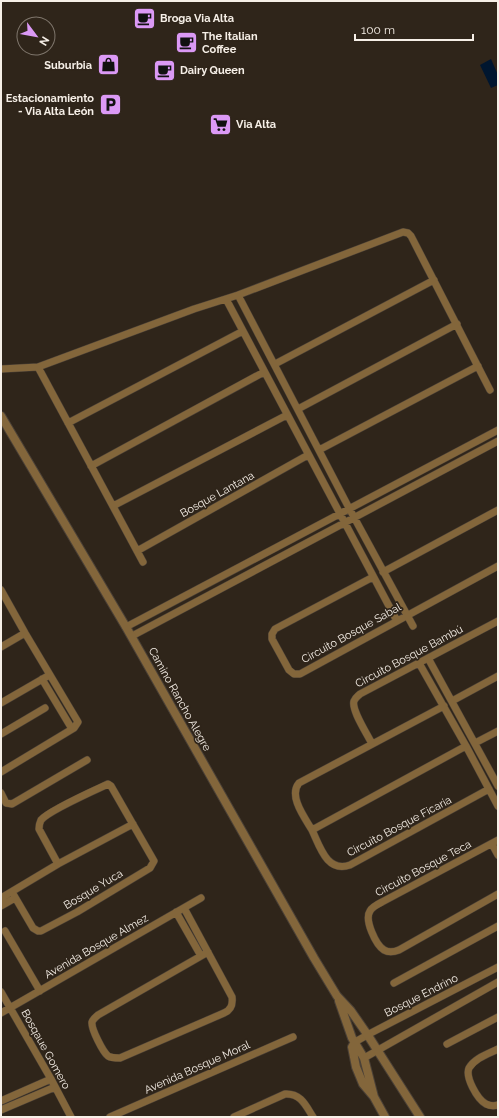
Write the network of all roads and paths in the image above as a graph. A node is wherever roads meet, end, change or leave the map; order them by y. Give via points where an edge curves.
1 (434, 280) junction
2 (238, 295) junction
3 (226, 299) junction
4 (457, 324) junction
5 (243, 331) junction
6 (275, 364) junction
7 (478, 366) junction
8 (38, 367) junction
9 (1, 369) edge
10 (264, 372) junction
11 (490, 390) dead end
12 (298, 409) junction
13 (287, 415) junction
14 (1, 416) edge
15 (68, 423) junction
16 (498, 430) edge
17 (498, 441) edge
18 (319, 450) junction
19 (308, 456) junction
20 (91, 466) junction
21 (113, 506) junction
22 (349, 508) junction
23 (498, 510) edge
24 (339, 513) junction
25 (354, 518) junction
26 (344, 523) junction
27 (137, 551) junction
28 (143, 562) dead end
29 (498, 566) edge
30 (383, 572) junction
31 (373, 577) junction
32 (1, 590) edge
33 (407, 615) junction
34 (397, 621) junction
35 (498, 621) edge
36 (413, 626) dead end
37 (126, 627) junction
38 (25, 633) junction
39 (132, 636) junction
40 (1, 647) edge
41 (428, 658) junction
42 (418, 663) junction
43 (50, 675) junction
44 (498, 676) edge
45 (42, 679) junction
46 (452, 701) junction
47 (1, 702) edge
48 (444, 706) junction
49 (45, 708) dead end
50 (72, 729) junction
51 (498, 730) edge
52 (1, 734) edge
53 (475, 743) junction
54 (372, 744) junction
55 (466, 746) junction
56 (87, 760) dead end
57 (1, 772) edge
58 (498, 786) edge
59 (489, 789) junction
60 (1, 792) edge
61 (498, 806) edge
62 (133, 824) junction
63 (312, 830) junction
64 (495, 842) edge
65 (498, 855) edge
66 (58, 864) junction
67 (498, 894) edge
68 (14, 895) junction
69 (1, 898) edge
70 (201, 898) dead end
71 (1, 906) edge
72 (184, 908) junction
73 (176, 912) junction
74 (498, 926) edge
75 (5, 931) dead end
76 (208, 952) junction
77 (201, 956) junction
78 (498, 968) edge
79 (498, 982) edge
80 (394, 983) dead end
81 (40, 991) junction
82 (1, 992) edge
83 (337, 996) junction
84 (10, 1008) junction
85 (1, 1013) edge
86 (498, 1017) edge
87 (367, 1034) junction
88 (293, 1037) dead end
89 (355, 1042) junction
90 (447, 1044) dead end
91 (498, 1049) edge
92 (378, 1050) junction
93 (364, 1058) junction
94 (51, 1079) junction
95 (55, 1087) junction
96 (374, 1098) junction
97 (1, 1100) edge
98 (498, 1105) edge
99 (1, 1110) edge
100 (251, 1114) edge
101 (71, 1117) edge
102 (111, 1117) edge
103 (234, 1117) edge
104 (313, 1117) edge
105 (385, 1117) edge
106 (420, 1117) edge

1 - 2 street via 411,236 403,232
1 - 4 street
1 - 6 street
2 - 3 street
2 - 6 street
3 - 5 street
3 - 8 street via 194,308
4 - 7 street
4 - 12 street
5 - 10 street
5 - 15 street
6 - 12 street
7 - 11 street
7 - 18 street
8 - 9 street
8 - 15 street
10 - 13 street
10 - 20 street
12 - 18 street
13 - 19 street
13 - 21 street
14 - 37 street, Camino Rancho Alegre
15 - 20 street
16 - 22 street
17 - 25 street
18 - 22 street
19 - 24 street
19 - 27 street, Bosque Lantana
20 - 21 street
21 - 27 street
22 - 24 street
22 - 25 street
23 - 30 street
24 - 26 street
24 - 37 street
25 - 26 street
25 - 30 street
26 - 31 street
26 - 39 street
27 - 28 street
29 - 33 street, Circuito Bosque Sabal
30 - 33 street
31 - 34 street
31 - 34 street, Circuito Bosque Sabal via 275,630 272,639 289,670 294,674 300,674
32 - 38 street
33 - 34 street, Circuito Bosque Sabal
33 - 36 street
35 - 41 street, Circuito Bosque Bambú
37 - 39 street, Camino Rancho Alegre
38 - 40 street
38 - 43 street
39 - 83 street, Camino Rancho Alegre
41 - 42 street, Circuito Bosque Bambú
41 - 46 street
42 - 48 street
42 - 54 street, Circuito Bosque Bambú via 360,694 354,701 354,710
43 - 45 street
43 - 50 street via 78,720
44 - 46 street
45 - 47 street
45 - 50 street
46 - 53 street
48 - 54 street
48 - 55 street
49 - 52 street
50 - 57 street
51 - 53 street
53 - 58 street
54 - 63 street, Circuito Bosque Ficaria via 307,777 296,786 296,800
55 - 59 street
55 - 63 street
56 - 60 street via 12,804 6,803
59 - 61 street
59 - 63 street, Circuito Bosque Ficaria via 342,868 330,862
62 - 66 street
62 - 66 street, Bosque Yuca via 109,784 75,800 47,815 40,825 39,829
62 - 68 street, Bosque Yuca via 154,863 150,868 77,912 41,932 33,928
64 - 65 street
64 - 67 street, Circuito Bosque Teca via 382,902 370,911 368,921 379,945 392,952
66 - 68 street
68 - 69 street
68 - 71 street
70 - 72 street, Avenida Bosque Almez
72 - 73 street, Avenida Bosque Almez
72 - 76 street
73 - 77 street
73 - 81 street, Avenida Bosque Almez
74 - 80 street
75 - 81 street
76 - 77 street
76 - 77 street via 232,997 233,1002 228,1011 120,1058 104,1053 93,1031 94,1018
78 - 87 street, Bosque Endrino
79 - 92 street
81 - 84 street, Avenida Bosque Almez
82 - 84 street, Bosqaue Gomero
83 - 87 street
83 - 89 street
84 - 85 street, Avenida Bosque Almez
84 - 94 street, Bosqaue Gomero
86 - 90 street
87 - 89 street, Bosque Endrino
87 - 92 street
88 - 102 street, Avenida Bosque Moral
89 - 93 street
89 - 96 street via 352,1048 356,1067 363,1084
91 - 98 street via 475,1062 468,1070 470,1082 483,1102
92 - 93 street
92 - 106 street
93 - 96 street
94 - 95 street, Bosqaue Gomero
94 - 97 street
95 - 99 street
95 - 101 street, Bosqaue Gomero
96 - 105 street
100 - 103 street
100 - 104 street via 285,1094 293,1094 302,1100

